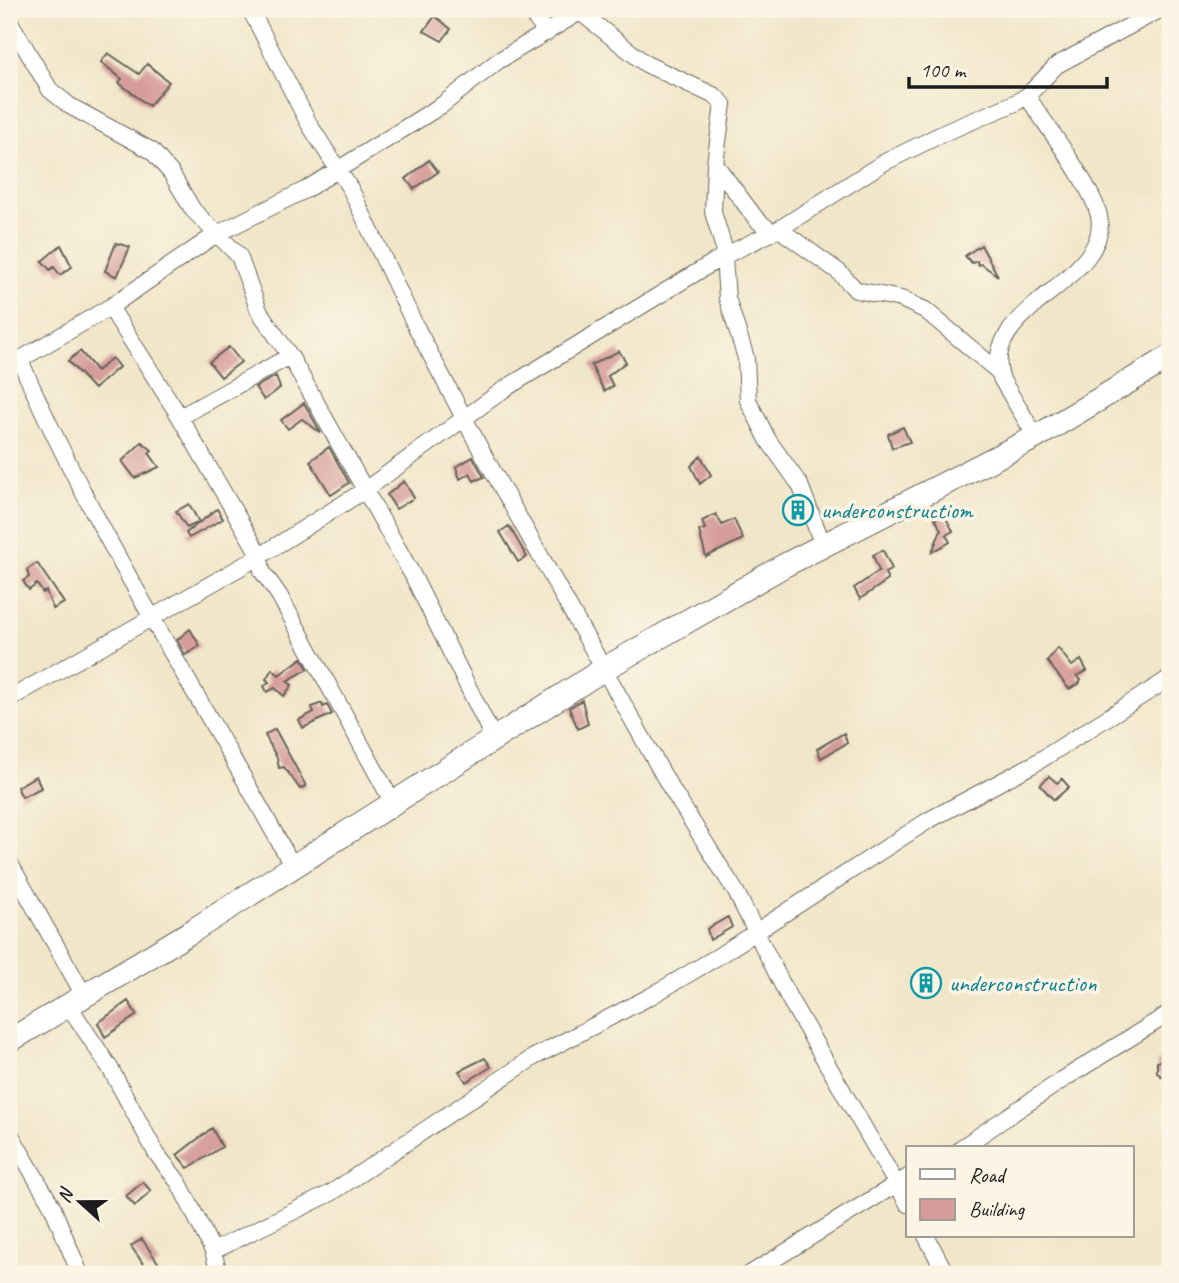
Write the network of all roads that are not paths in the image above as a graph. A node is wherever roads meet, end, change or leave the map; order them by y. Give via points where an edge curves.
1 (250, 9) edge
2 (528, 9) edge
3 (1161, 9) edge
4 (582, 10) edge
5 (9, 20) edge
6 (547, 33) junction
7 (1027, 96) junction
8 (715, 164) junction
9 (338, 168) junction
10 (776, 231) junction
11 (215, 235) junction
12 (722, 257) junction
13 (110, 307) junction
14 (290, 356) junction
15 (1170, 357) edge
16 (14, 363) edge
17 (998, 371) junction
18 (180, 417) junction
19 (466, 420) junction
20 (1036, 437) junction
21 (365, 490) junction
22 (824, 548) junction
23 (260, 556) junction
24 (153, 616) junction
25 (604, 669) junction
26 (1170, 678) edge
27 (9, 699) edge
28 (493, 737) junction
29 (392, 801) junction
30 (9, 862) edge
31 (293, 867) junction
32 (755, 934) junction
33 (77, 1001) junction
34 (1170, 1013) edge
35 (9, 1041) edge
36 (9, 1132) edge
37 (964, 1146) edge
38 (902, 1180) edge
39 (927, 1238) edge
40 (213, 1251) junction
41 (80, 1274) edge
42 (219, 1274) edge
43 (750, 1274) edge
44 (946, 1274) edge

1 - 9 street via 309,124
2 - 6 street
3 - 7 street via 1056,65
4 - 6 street
4 - 8 street via 646,64 720,101 724,110
5 - 11 street via 50,90 158,156
6 - 9 street via 498,61 442,105
7 - 10 street via 883,163
7 - 17 street via 1094,201 1100,229 1093,249 1002,341
8 - 10 street via 757,220
8 - 12 street via 713,212
9 - 11 street via 280,204
9 - 19 street
10 - 12 street
10 - 17 street via 839,272 856,290 901,299 925,310
11 - 13 street
11 - 14 street via 239,256 259,311
12 - 19 street via 506,388
12 - 22 street via 727,298 746,358 750,407 800,485
13 - 16 street
13 - 18 street
14 - 18 street
14 - 21 street
15 - 20 street
16 - 24 street
17 - 20 street
18 - 23 street
19 - 21 street
19 - 25 street
20 - 22 street
21 - 23 street
21 - 28 street via 412,573
22 - 25 street via 785,565
23 - 24 street
23 - 29 street via 268,582
24 - 27 street
24 - 31 street
25 - 28 street
25 - 32 street via 736,892
26 - 32 street via 1034,764 929,820
28 - 29 street
29 - 31 street
30 - 33 street
31 - 33 street
32 - 38 street
32 - 40 street via 651,996 534,1057 331,1193
33 - 35 street
33 - 40 street
34 - 37 street
36 - 41 street via 52,1206
38 - 43 street
39 - 44 street
40 - 42 street

